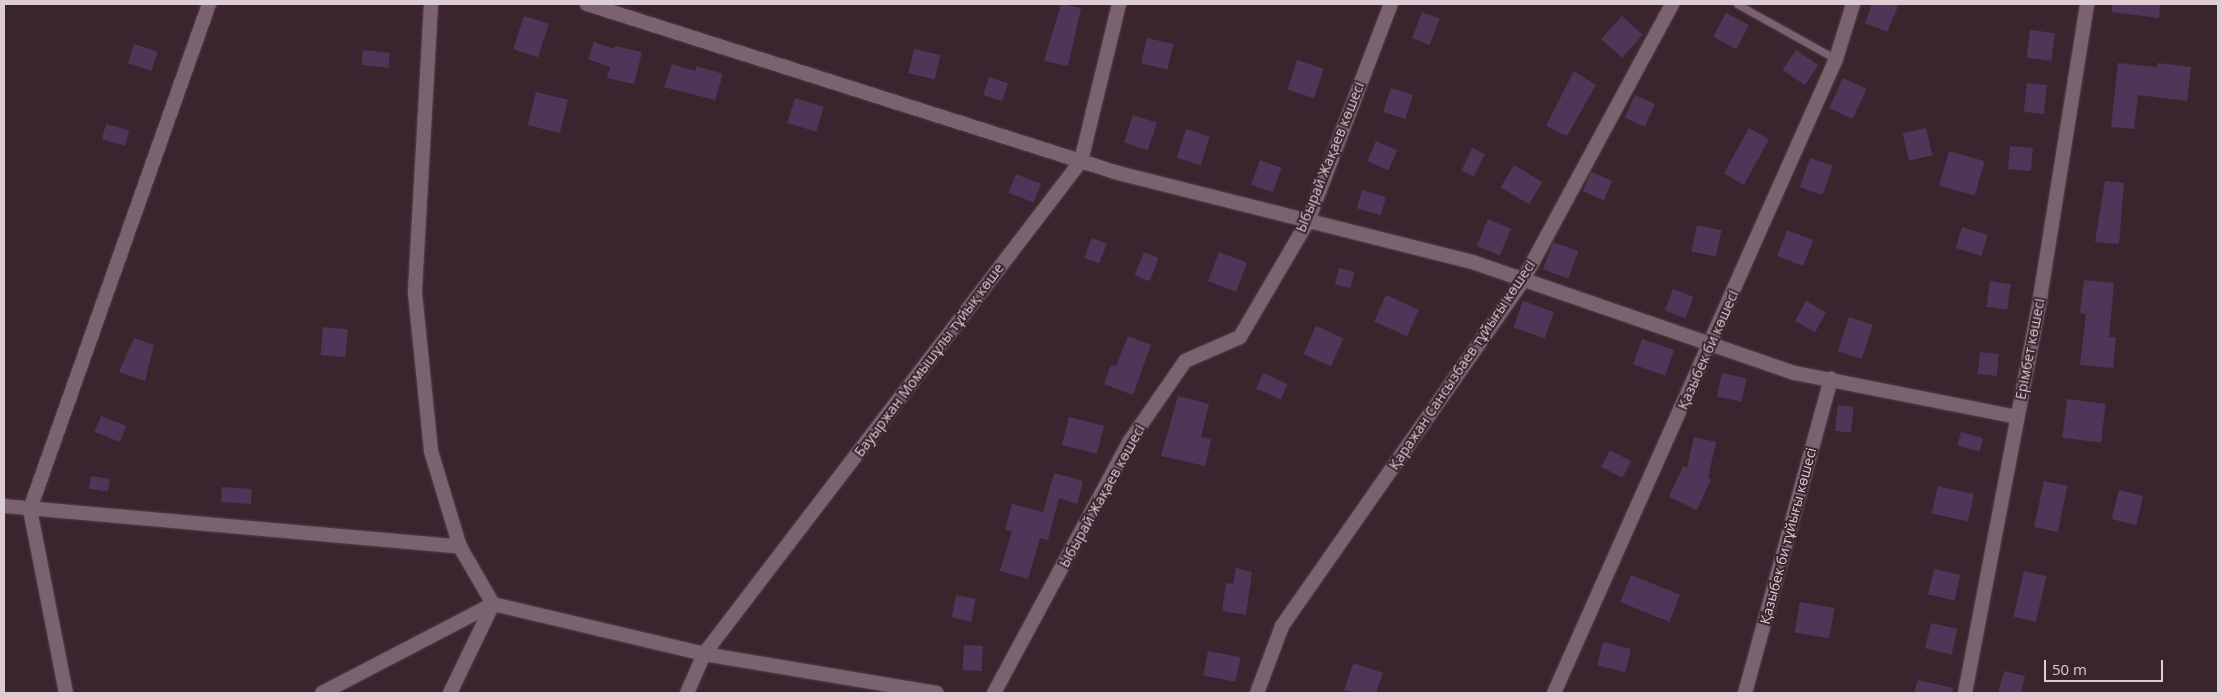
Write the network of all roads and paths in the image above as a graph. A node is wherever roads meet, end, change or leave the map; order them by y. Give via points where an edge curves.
1 (208, 4) edge
2 (432, 4) edge
3 (587, 4) edge
4 (1119, 4) edge
5 (1391, 4) edge
6 (1672, 4) edge
7 (1737, 4) edge
8 (1853, 4) edge
9 (2087, 4) edge
10 (1836, 59) junction
11 (1081, 161) junction
12 (1308, 221) junction
13 (1523, 280) junction
14 (1711, 346) junction
15 (1831, 379) junction
16 (2017, 417) junction
17 (4, 506) edge
18 (30, 509) junction
19 (460, 547) junction
20 (493, 604) junction
21 (704, 654) junction
22 (66, 693) edge
23 (322, 693) edge
24 (450, 693) edge
25 (687, 693) edge
26 (937, 693) edge
27 (994, 693) edge
28 (1257, 693) edge
29 (1554, 693) edge
30 (1745, 693) edge
31 (1965, 693) edge

1 - 18 street
2 - 19 street via 415,293 431,450
3 - 11 street
4 - 11 street, Бауыржан Момышұлы тұйық көше
5 - 12 street, Ыбырай Жақаев көшесі
6 - 13 street, Қаражан Сансызбаев тұйығы көшесі
7 - 10 lane
8 - 10 street, Қазыбек би көшесі
9 - 16 street, Ерімбет көшесі via 2040,298
10 - 14 street, Қазыбек би көшесі
11 - 12 street
11 - 21 street, Бауыржан Момышұлы тұйық көше
12 - 13 street via 1475,264
12 - 27 street, Ыбырай Жақаев көшесі via 1240,337 1185,361 1129,442
13 - 14 street
13 - 28 street, Қаражан Сансызбаев тұйығы көшесі via 1282,626
14 - 15 street via 1795,373
14 - 29 street, Қазыбек би көшесі
15 - 16 street
15 - 30 street, Қазыбек би тұйығы көшесі
16 - 31 street, Ерімбет көшесі
17 - 18 street
18 - 19 street
18 - 22 street
19 - 20 street
20 - 21 street
20 - 23 street
20 - 24 street
21 - 25 street, Бауыржан Момышұлы тұйық көше
21 - 26 street

